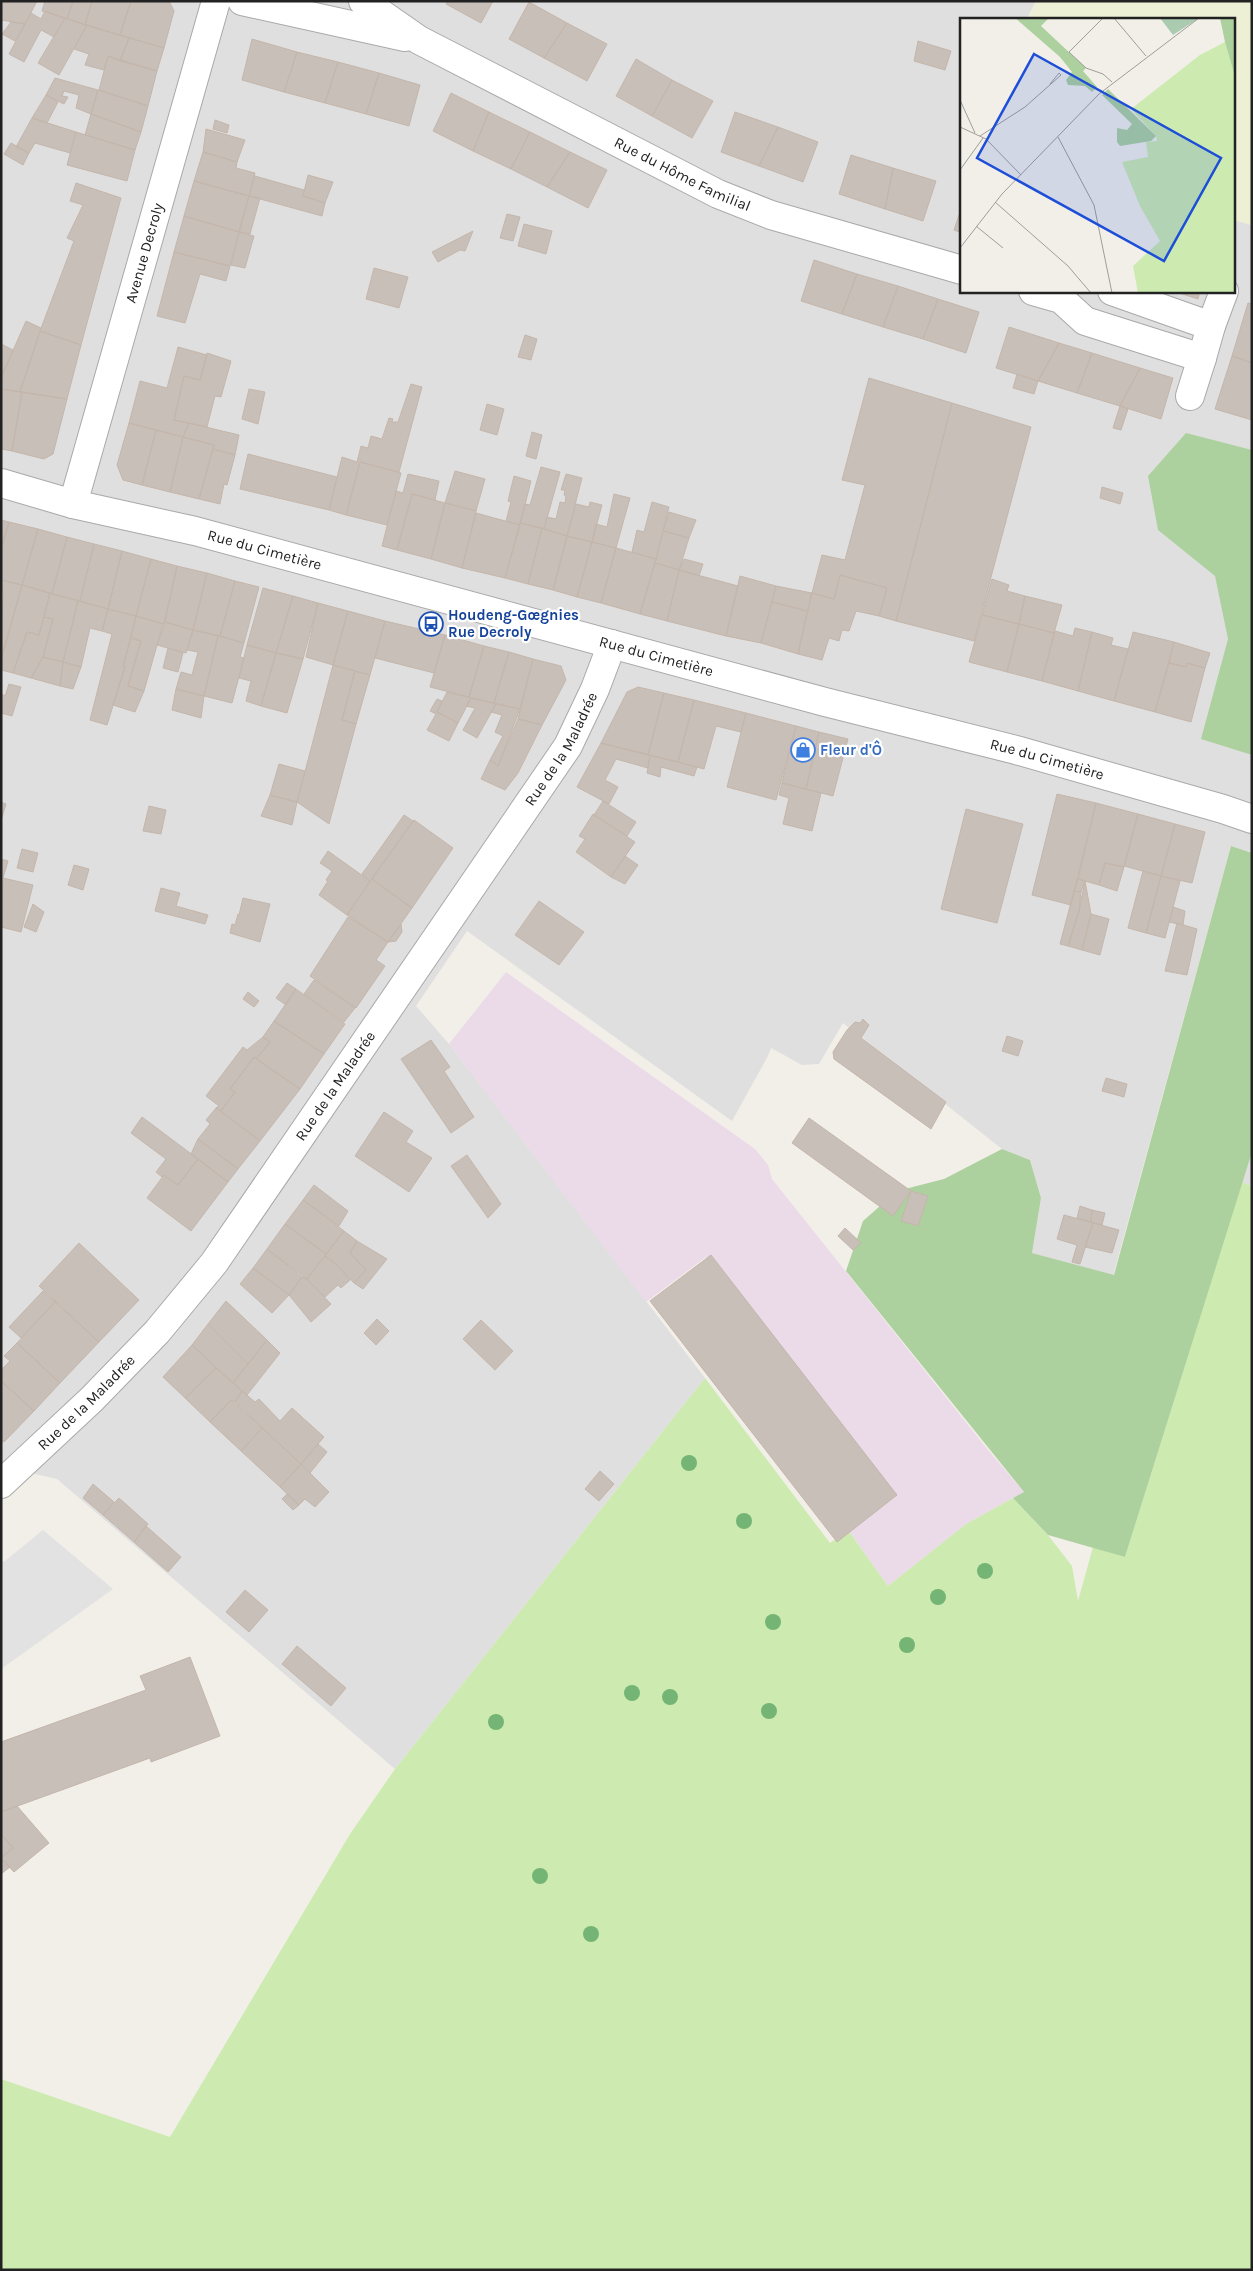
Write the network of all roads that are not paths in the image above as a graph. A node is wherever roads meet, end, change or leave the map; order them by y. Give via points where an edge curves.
1 (216, 1) edge
2 (242, 1) edge
3 (363, 1) edge
4 (419, 40) junction
5 (960, 269) edge
6 (1043, 292) edge
7 (1115, 292) edge
8 (1224, 292) edge
9 (1070, 295) edge
10 (1211, 326) junction
11 (1202, 358) junction
12 (1190, 396) dead end
13 (1, 483) edge
14 (73, 504) junction
15 (612, 644) junction
16 (1252, 819) edge
17 (1, 1484) edge

1 - 14 street, Avenue Decroly
2 - 4 street, Rue du Hôme Familial
3 - 4 street, Rue du Hôme Familial
4 - 5 street, Rue du Hôme Familial via 718,194 771,215
6 - 9 street
7 - 10 street
8 - 10 street
9 - 11 street via 1085,321
10 - 11 street
11 - 12 street
13 - 14 street, Rue du Cimetière
14 - 15 street, Rue du Cimetière via 195,531
15 - 16 street, Rue du Cimetière via 1016,750
15 - 17 street, Rue de la Maladrée via 568,746 214,1263 158,1332

